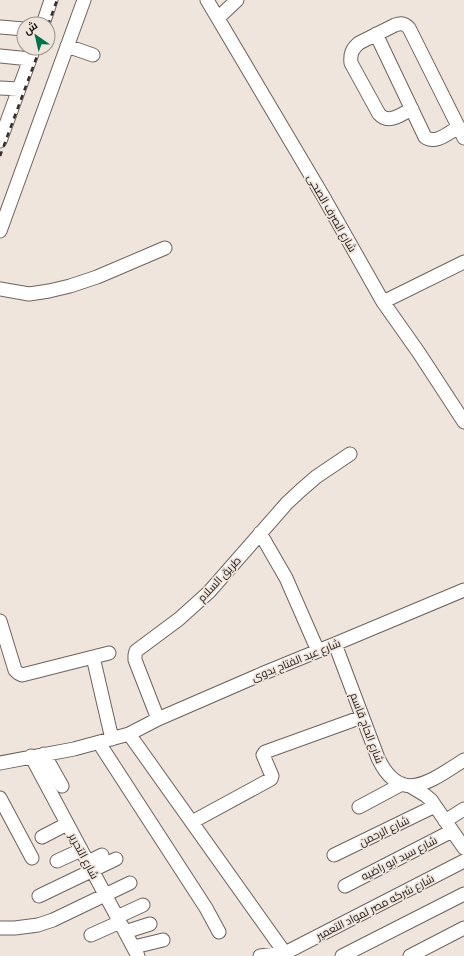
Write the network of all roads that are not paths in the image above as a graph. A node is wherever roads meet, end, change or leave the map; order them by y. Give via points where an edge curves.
1 (52, 0) edge
2 (84, 0) edge
3 (208, 0) edge
4 (237, 0) edge
5 (46, 16) edge
6 (218, 18) junction
7 (0, 27) edge
8 (16, 28) edge
9 (376, 34) junction
10 (67, 46) junction
11 (16, 55) edge
12 (93, 55) dead end
13 (0, 56) edge
14 (31, 56) edge
15 (0, 88) edge
16 (19, 89) junction
17 (412, 109) junction
18 (3, 122) edge
19 (461, 132) edge
20 (0, 140) edge
21 (4, 208) edge
22 (0, 231) edge
23 (165, 248) dead end
24 (464, 262) edge
25 (0, 289) edge
26 (383, 302) junction
27 (464, 422) edge
28 (350, 454) dead end
29 (260, 534) junction
30 (464, 590) edge
31 (0, 621) edge
32 (335, 644) junction
33 (318, 651) junction
34 (109, 653) dead end
35 (93, 657) junction
36 (362, 717) junction
37 (158, 719) junction
38 (129, 734) junction
39 (112, 739) junction
40 (99, 743) junction
41 (37, 755) junction
42 (464, 760) edge
43 (0, 763) edge
44 (406, 785) junction
45 (62, 786) dead end
46 (0, 798) edge
47 (435, 806) junction
48 (359, 807) dead end
49 (464, 809) edge
50 (192, 822) junction
51 (67, 824) junction
52 (448, 826) junction
53 (42, 837) dead end
54 (464, 848) edge
55 (81, 850) junction
56 (102, 855) dead end
57 (334, 855) dead end
58 (32, 858) dead end
59 (116, 859) dead end
60 (57, 861) dead end
61 (464, 861) edge
62 (90, 867) junction
63 (130, 883) dead end
64 (345, 886) dead end
65 (464, 894) edge
66 (39, 896) dead end
67 (106, 896) junction
68 (143, 905) dead end
69 (121, 924) junction
70 (150, 924) dead end
71 (0, 928) edge
72 (464, 928) edge
73 (219, 932) dead end
74 (91, 935) dead end
75 (163, 940) dead end
76 (136, 952) edge
77 (286, 954) edge
78 (260, 956) edge
79 (342, 956) edge
80 (410, 956) edge

1 - 5 street
2 - 10 street
3 - 6 street, شارع الصرف الصحى
4 - 6 street
6 - 26 street, شارع الصرف الصحى
7 - 8 street
9 - 17 street
9 - 17 street via 354,47 351,63 383,119 388,120
9 - 19 street via 401,23 409,28
10 - 12 street
10 - 21 street
11 - 13 street
14 - 16 street
15 - 16 street
16 - 18 street
17 - 19 street via 425,137 429,140
18 - 20 street
21 - 22 street
23 - 25 street via 97,277 50,291 29,294
24 - 26 street
26 - 27 street, شارع الصرف الصحى
28 - 29 street, طريق السلام via 301,490
29 - 33 street via 292,590
29 - 37 street, طريق السلام via 209,592 136,651 135,660
30 - 32 street, شارع عبد الفتاح بدوى
31 - 35 street via 18,673 27,675
32 - 33 street, شارع عبد الفتاح بدوى
32 - 36 street, شارع الحاج قاسم
33 - 37 street, شارع عبد الفتاح بدوى
34 - 35 street
35 - 39 street
36 - 44 street, شارع الحاج قاسم via 383,769 395,781
36 - 50 street via 265,752 263,755 271,779
37 - 38 street, شارع عبد الفتاح بدوى
38 - 39 street, شارع عبد الفتاح بدوى
38 - 50 street
39 - 40 street, شارع عبد الفتاح بدوى
40 - 41 street, شارع عبد الفتاح بدوى
40 - 73 street
41 - 43 street, شارع عبد الفتاح بدوى
41 - 45 street
41 - 51 street, شارع التحرير
42 - 44 street via 428,782
44 - 47 street, شارع الحاج قاسم via 425,794
44 - 48 street
46 - 58 street
47 - 52 street, شارع الحاج قاسم
47 - 57 street, شارع الرحمن
49 - 52 street, شارع سيد ابو راضيه
50 - 77 street
51 - 53 street
51 - 55 street, شارع التحرير
52 - 54 street, شارع الحاج قاسم
52 - 64 street, شارع سيد ابو راضيه
55 - 60 street
55 - 62 street, شارع التحرير
56 - 62 street
59 - 62 street
61 - 77 street, شارع شركه مصر لمواد التعمير via 338,920
62 - 66 street
62 - 67 street, شارع التحرير
63 - 67 street
65 - 79 street
67 - 69 street, شارع التحرير
67 - 71 street via 38,926
68 - 69 street
69 - 70 street
69 - 74 street
69 - 76 street, شارع التحرير
72 - 80 street
75 - 76 street
77 - 78 street

